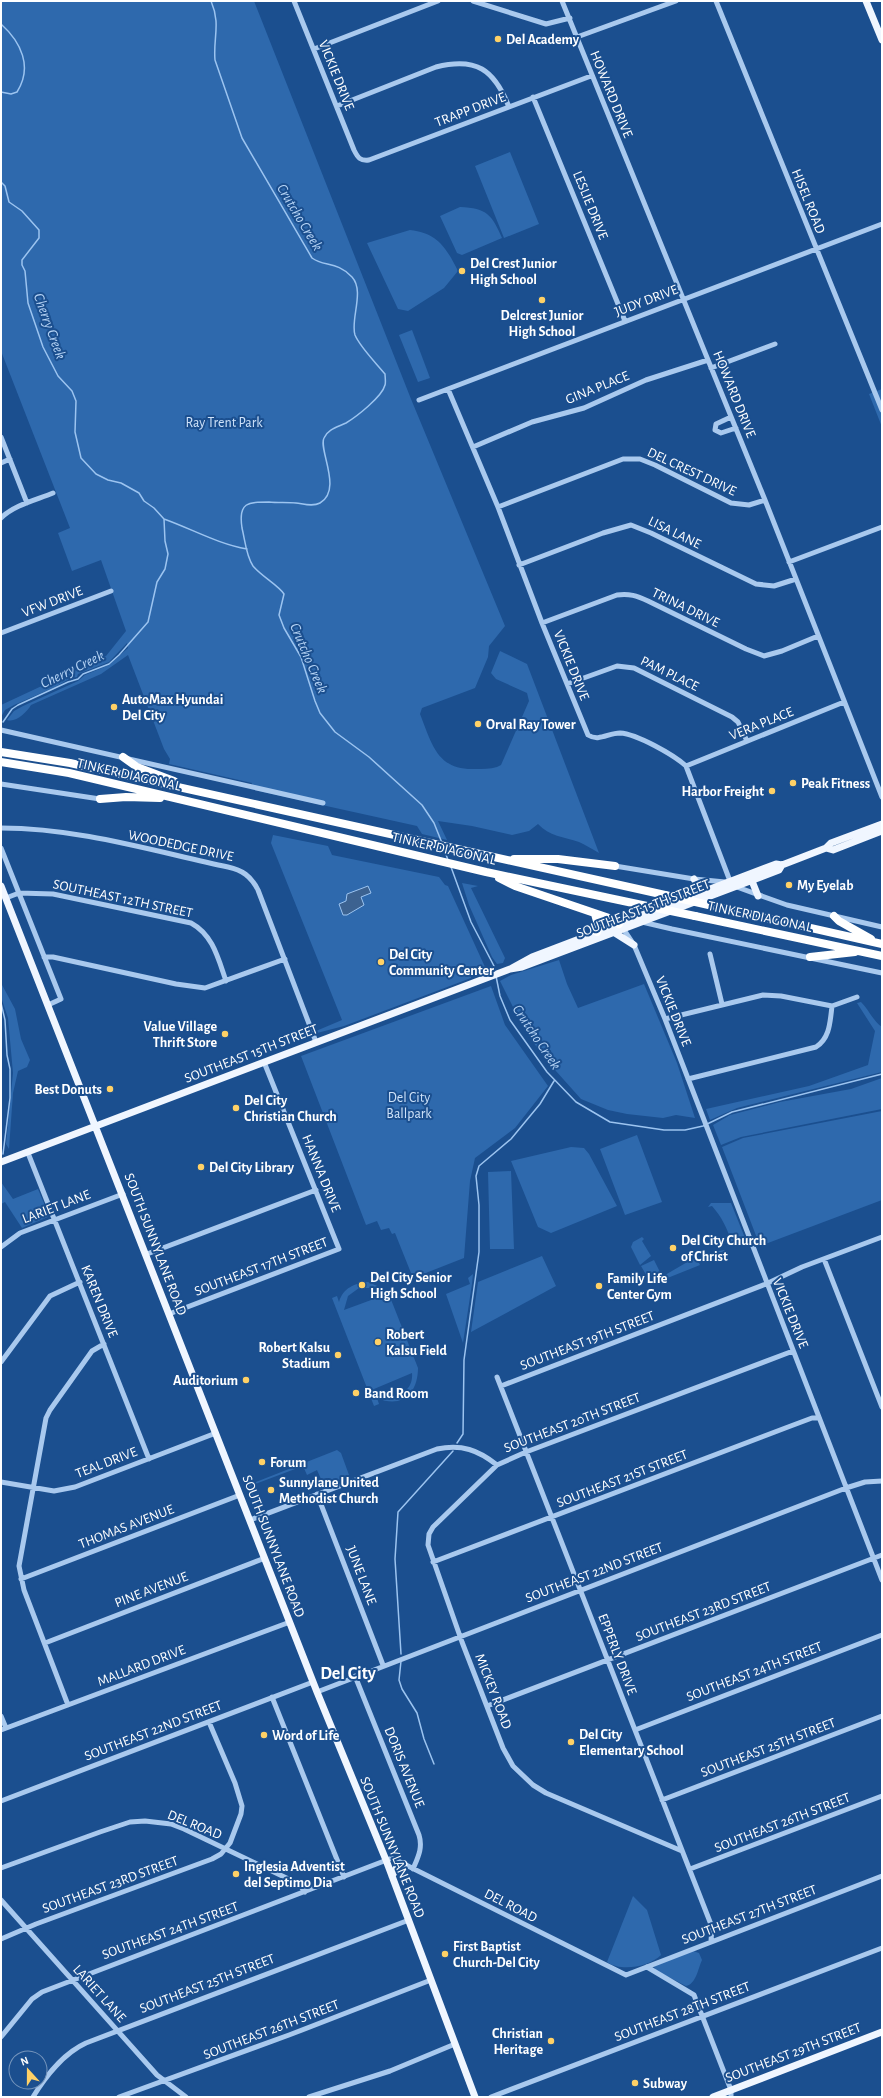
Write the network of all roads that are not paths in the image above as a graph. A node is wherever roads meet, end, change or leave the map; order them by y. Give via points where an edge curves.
1 (294, 1) edge
2 (438, 1) edge
3 (473, 1) edge
4 (562, 1) edge
5 (676, 1) edge
6 (716, 1) edge
7 (867, 1) edge
8 (570, 18) junction
9 (577, 37) junction
10 (882, 40) edge
11 (314, 49) junction
12 (592, 76) junction
13 (533, 98) junction
14 (336, 106) junction
15 (509, 107) junction
16 (358, 158) joint
17 (882, 224) edge
18 (816, 249) junction
19 (683, 299) junction
20 (625, 321) junction
21 (775, 344) dead end
22 (708, 360) junction
23 (711, 368) junction
24 (448, 389) junction
25 (419, 400) dead end
26 (882, 410) edge
27 (731, 417) junction
28 (736, 428) junction
29 (1, 437) edge
30 (473, 447) junction
31 (10, 459) junction
32 (1, 463) edge
33 (53, 493) dead end
34 (765, 500) junction
35 (27, 503) junction
36 (498, 507) junction
37 (1, 518) edge
38 (882, 526) edge
39 (789, 562) junction
40 (519, 565) junction
41 (796, 579) junction
42 (112, 591) dead end
43 (542, 623) junction
44 (1, 633) edge
45 (818, 636) junction
46 (567, 684) junction
47 (844, 702) junction
48 (1, 730) edge
49 (747, 741) junction
50 (1, 752) edge
51 (123, 757) junction
52 (1, 762) edge
53 (686, 766) junction
54 (1, 784) edge
55 (205, 792) junction
56 (882, 797) edge
57 (100, 799) joint
58 (179, 799) junction
59 (323, 803) dead end
60 (882, 824) edge
61 (1, 828) edge
62 (882, 831) edge
63 (1, 848) edge
64 (826, 848) junction
65 (503, 859) junction
66 (782, 865) junction
67 (615, 866) joint
68 (486, 872) junction
69 (694, 879) junction
70 (752, 881) junction
71 (728, 882) junction
72 (1, 886) edge
73 (736, 887) junction
74 (702, 892) junction
75 (19, 893) junction
76 (758, 896) junction
77 (6, 898) junction
78 (595, 914) junction
79 (834, 916) junction
80 (634, 918) junction
81 (644, 922) junction
82 (622, 927) junction
83 (882, 927) edge
84 (596, 932) junction
85 (615, 933) junction
86 (634, 944) junction
87 (881, 944) edge
88 (565, 948) junction
89 (862, 951) junction
90 (710, 954) dead end
91 (882, 956) edge
92 (44, 957) junction
93 (810, 957) junction
94 (285, 959) junction
95 (882, 973) edge
96 (226, 981) junction
97 (857, 997) dead end
98 (722, 1004) junction
99 (48, 1005) junction
100 (832, 1006) junction
101 (664, 1019) junction
102 (316, 1042) junction
103 (264, 1062) junction
104 (688, 1079) junction
105 (96, 1127) junction
106 (28, 1153) junction
107 (1, 1162) edge
108 (316, 1190) junction
109 (123, 1194) junction
110 (55, 1220) junction
111 (882, 1238) edge
112 (1, 1247) edge
113 (340, 1249) joint
114 (146, 1254) junction
115 (824, 1259) junction
116 (80, 1282) junction
117 (766, 1284) junction
118 (170, 1314) junction
119 (104, 1344) junction
120 (793, 1351) junction
121 (1, 1362) edge
122 (497, 1377) dead end
123 (501, 1386) junction
124 (882, 1407) edge
125 (819, 1418) junction
126 (216, 1433) junction
127 (526, 1452) junction
128 (149, 1458) junction
129 (497, 1465) junction
130 (882, 1481) edge
131 (1, 1482) edge
132 (34, 1488) junction
133 (846, 1488) junction
134 (317, 1494) junction
135 (240, 1495) junction
136 (552, 1517) junction
137 (250, 1520) junction
138 (882, 1555) edge
139 (265, 1558) junction
140 (874, 1558) junction
141 (433, 1562) junction
142 (21, 1579) junction
143 (882, 1580) edge
144 (581, 1590) junction
145 (290, 1622) junction
146 (882, 1635) edge
147 (460, 1636) junction
148 (45, 1642) junction
149 (608, 1660) junction
150 (384, 1665) junction
151 (355, 1676) junction
152 (313, 1682) junction
153 (317, 1692) junction
154 (272, 1697) junction
155 (68, 1705) junction
156 (487, 1706) junction
157 (1, 1716) edge
158 (882, 1716) edge
159 (209, 1722) junction
160 (3, 1729) edge
161 (635, 1730) junction
162 (882, 1796) edge
163 (662, 1800) junction
164 (1, 1801) edge
165 (226, 1850) junction
166 (682, 1851) junction
167 (386, 1860) junction
168 (404, 1864) junction
169 (1, 1868) edge
170 (413, 1869) junction
171 (690, 1869) junction
172 (392, 1876) junction
173 (882, 1876) edge
174 (344, 1877) junction
175 (305, 1892) junction
176 (1, 1900) edge
177 (409, 1920) junction
178 (25, 1928) junction
179 (1, 1939) edge
180 (711, 1941) junction
181 (882, 1948) edge
182 (647, 1967) junction
183 (626, 1975) joint
184 (72, 1979) junction
185 (431, 1980) junction
186 (702, 2017) junction
187 (117, 2030) junction
188 (882, 2032) edge
189 (1, 2037) edge
190 (454, 2044) junction
191 (164, 2082) junction
192 (731, 2094) edge
193 (321, 2095) edge
194 (33, 2097) edge
195 (118, 2097) edge
196 (186, 2097) edge
197 (309, 2097) edge
198 (475, 2097) edge
199 (491, 2097) edge
200 (712, 2097) edge

1 - 11 street, VICKIE DRIVE
2 - 11 street
3 - 8 street via 546,24
4 - 8 street, HOWARD DRIVE
5 - 9 street
6 - 18 street, HISEL ROAD
7 - 10 main road
8 - 9 street, HOWARD DRIVE
9 - 12 street, HOWARD DRIVE
11 - 14 street, VICKIE DRIVE
12 - 13 street, TRAPP DRIVE
12 - 19 street, HOWARD DRIVE
13 - 15 street, TRAPP DRIVE
13 - 20 street, LESLIE DRIVE
14 - 15 street via 436,67 465,63 493,76
14 - 16 street, VICKIE DRIVE
15 - 16 street, TRAPP DRIVE via 370,160
17 - 18 street, JUDY DRIVE
18 - 19 street, JUDY DRIVE
18 - 26 street, HISEL ROAD
19 - 20 street, JUDY DRIVE
19 - 22 street, HOWARD DRIVE
20 - 24 street, JUDY DRIVE
21 - 23 street
22 - 23 street, HOWARD DRIVE
22 - 30 street, GINA PLACE via 646,380 584,408 532,422
23 - 27 street, HOWARD DRIVE
24 - 25 street, JUDY DRIVE
24 - 30 street, VICKIE DRIVE
27 - 28 street, HOWARD DRIVE
27 - 28 street via 716,424 715,430 721,433
28 - 34 street, HOWARD DRIVE
29 - 31 street
30 - 36 street, VICKIE DRIVE
31 - 32 street
31 - 35 street
33 - 35 street
34 - 36 street, DEL CREST DRIVE via 749,505 731,503 655,465 630,458
34 - 39 street, HOWARD DRIVE
35 - 37 street
36 - 40 street, VICKIE DRIVE
38 - 39 street
39 - 41 street, HOWARD DRIVE
40 - 41 street, LISA LANE via 604,532 631,525 756,584 774,586
40 - 43 street, VICKIE DRIVE
41 - 45 street, HOWARD DRIVE
42 - 44 street, VFW DRIVE
43 - 45 street, TRINA DRIVE via 617,594 625,594 642,598 746,650 764,656
43 - 46 street, VICKIE DRIVE
45 - 47 street, HOWARD DRIVE
46 - 49 street, PAM PLACE via 617,666 634,668 732,717 738,722
46 - 53 street, VICKIE DRIVE via 588,735 593,738 622,733 679,759
47 - 49 street, VERA PLACE
47 - 56 street, HOWARD DRIVE
48 - 51 street, TINKER DIAGONAL
49 - 53 street, VERA PLACE
50 - 55 highway, TINKER DIAGONAL via 63,761
51 - 55 highway via 139,768
51 - 59 street, TINKER DIAGONAL
52 - 58 highway, TINKER DIAGONAL via 45,768
53 - 71 street
54 - 57 street
55 - 65 highway, TINKER DIAGONAL
57 - 58 highway
58 - 68 highway, TINKER DIAGONAL
60 - 64 main road, SOUTHEAST 15TH STREET via 831,843
61 - 94 street, WOODEDGE DRIVE via 69,833 238,869 254,881
62 - 64 main road, SOUTHEAST 15TH STREET via 833,850
63 - 75 street
64 - 66 main road, SOUTHEAST 15TH STREET
65 - 67 highway via 558,859
65 - 87 highway, TINKER DIAGONAL, bridge
66 - 70 main road, SOUTHEAST 15TH STREET via 779,870
66 - 71 main road, SOUTHEAST 15TH STREET via 776,864
67 - 69 street, TINKER DIAGONAL
68 - 78 highway via 515,886
68 - 89 highway, TINKER DIAGONAL, bridge
69 - 71 street, TINKER DIAGONAL
69 - 74 main road
70 - 73 main road, SOUTHEAST 15TH STREET
70 - 76 main road
71 - 73 street, TINKER DIAGONAL
71 - 74 main road, SOUTHEAST 15TH STREET
72 - 77 main road, SOUTH SUNNYLANE ROAD
73 - 76 street, TINKER DIAGONAL
73 - 81 main road, SOUTHEAST 15TH STREET
74 - 80 main road, SOUTHEAST 15TH STREET
75 - 77 street, SOUTHEAST 12TH STREET
75 - 92 street
75 - 96 street, SOUTHEAST 12TH STREET via 73,897 191,923 207,934
76 - 79 street, TINKER DIAGONAL
77 - 99 main road, SOUTH SUNNYLANE ROAD
78 - 82 highway via 612,919
78 - 84 highway via 598,925
79 - 83 street, TINKER DIAGONAL
79 - 87 highway
80 - 81 street
80 - 82 main road, SOUTHEAST 15TH STREET
81 - 82 main road, SOUTHEAST 15TH STREET
81 - 93 street
82 - 84 main road, SOUTHEAST 15TH STREET
82 - 85 main road, SOUTHEAST 15TH STREET
82 - 86 street, VICKIE DRIVE
84 - 88 main road, SOUTHEAST 15TH STREET
85 - 86 main road
85 - 88 main road, SOUTHEAST 15TH STREET
86 - 101 street, VICKIE DRIVE
88 - 102 main road, SOUTHEAST 15TH STREET
89 - 91 highway, TINKER DIAGONAL
89 - 93 highway
90 - 98 street
92 - 96 street via 195,988 205,988
92 - 99 street via 61,999
93 - 95 street
94 - 96 street
94 - 102 street, WOODEDGE DRIVE
97 - 100 street
98 - 100 street via 772,995
98 - 101 street
99 - 105 main road, SOUTH SUNNYLANE ROAD
100 - 104 street via 828,1034 816,1047
101 - 104 street, VICKIE DRIVE
102 - 103 main road, SOUTHEAST 15TH STREET
103 - 105 main road, SOUTHEAST 15TH STREET
103 - 108 street, HANNA DRIVE
104 - 117 street, VICKIE DRIVE
105 - 106 main road, SOUTHEAST 15TH STREET
105 - 109 main road, SOUTH SUNNYLANE ROAD
106 - 107 main road, SOUTHEAST 15TH STREET
106 - 110 street, KAREN DRIVE
108 - 113 street, HANNA DRIVE
108 - 114 street
109 - 110 street, LARIET LANE
109 - 114 main road, SOUTH SUNNYLANE ROAD
110 - 112 street, LARIET LANE via 20,1233
110 - 116 street, KAREN DRIVE
111 - 115 street, SOUTHEAST 19TH STREET
113 - 118 street, SOUTHEAST 17TH STREET
114 - 118 main road, SOUTH SUNNYLANE ROAD
115 - 117 street, SOUTHEAST 19TH STREET
115 - 124 street
116 - 119 street, KAREN DRIVE
116 - 121 street via 50,1296
117 - 120 street, VICKIE DRIVE
117 - 123 street, SOUTHEAST 19TH STREET
118 - 126 main road, SOUTH SUNNYLANE ROAD
119 - 128 street, KAREN DRIVE
119 - 132 street via 92,1351 46,1418
120 - 125 street, VICKIE DRIVE
120 - 127 street, SOUTHEAST 20TH STREET
122 - 123 street, EPPERLY DRIVE
123 - 127 street, EPPERLY DRIVE
125 - 133 street, VICKIE DRIVE
125 - 136 street, SOUTHEAST 21ST STREET via 812,1418
126 - 128 street, TEAL DRIVE
126 - 135 main road, SOUTH SUNNYLANE ROAD
127 - 129 street, SOUTHEAST 20TH STREET
127 - 136 street, EPPERLY DRIVE
128 - 132 street, TEAL DRIVE via 75,1487 54,1491
129 - 134 street, SOUTHEAST 20TH STREET via 474,1450 465,1447 445,1447 428,1451
129 - 141 street, MICKEY ROAD via 433,1527 428,1545
130 - 133 street, SOUTHEAST 22ND STREET via 865,1482
131 - 132 street, TEAL DRIVE
132 - 142 street via 20,1556
133 - 140 street, VICKIE DRIVE
133 - 144 street, SOUTHEAST 22ND STREET
134 - 137 street, SOUTHEAST 20TH STREET
134 - 150 street, JUNE LANE
135 - 137 main road, SOUTH SUNNYLANE ROAD
135 - 142 street, THOMAS AVENUE
136 - 141 street, SOUTHEAST 21ST STREET
136 - 144 street, EPPERLY DRIVE
137 - 139 main road, SOUTH SUNNYLANE ROAD
138 - 140 street, SOUTHEAST 23RD STREET
139 - 145 main road, SOUTH SUNNYLANE ROAD
139 - 148 street, PINE AVENUE
140 - 143 street, VICKIE DRIVE
140 - 149 street, SOUTHEAST 23RD STREET
141 - 147 street, MICKEY ROAD
142 - 148 street
144 - 147 street, SOUTHEAST 22ND STREET
144 - 149 street, EPPERLY DRIVE
145 - 152 main road, SOUTH SUNNYLANE ROAD
145 - 155 street, MALLARD DRIVE
146 - 161 street, SOUTHEAST 24TH STREET
147 - 150 street, SOUTHEAST 22ND STREET
147 - 156 street, MICKEY ROAD
148 - 155 street
149 - 156 street, SOUTHEAST 23RD STREET
149 - 161 street, EPPERLY DRIVE
150 - 151 street, SOUTHEAST 22ND STREET
151 - 153 street, SOUTHEAST 22ND STREET
151 - 170 street, DORIS AVENUE via 422,1843
152 - 153 main road, SOUTH SUNNYLANE ROAD
152 - 154 street, SOUTHEAST 22ND STREET
153 - 167 main road, SOUTH SUNNYLANE ROAD
154 - 159 street, SOUTHEAST 22ND STREET
154 - 174 street
155 - 160 street, MALLARD DRIVE
156 - 166 street, MICKEY ROAD via 503,1748 513,1766 533,1785
157 - 160 street
158 - 163 street, SOUTHEAST 25TH STREET
159 - 164 street, SOUTHEAST 22ND STREET
159 - 165 street via 242,1806 237,1826
161 - 163 street, EPPERLY DRIVE
162 - 171 street, SOUTHEAST 26TH STREET
163 - 166 street, EPPERLY DRIVE
165 - 169 street, DEL ROAD via 171,1824 130,1822
165 - 175 street, DEL ROAD via 300,1884
165 - 178 street, SOUTHEAST 23RD STREET via 212,1859
166 - 171 street, EPPERLY DRIVE
167 - 168 street, DEL ROAD via 392,1858
167 - 172 main road, SOUTH SUNNYLANE ROAD
167 - 174 street, SOUTHEAST 24TH STREET
168 - 170 street, DEL ROAD
168 - 172 main road via 397,1867
170 - 183 street, DEL ROAD
171 - 180 street, EPPERLY DRIVE via 712,1927
172 - 177 main road, SOUTH SUNNYLANE ROAD
173 - 180 street, SOUTHEAST 27TH STREET
174 - 175 street, SOUTHEAST 24TH STREET
175 - 184 street, SOUTHEAST 24TH STREET
176 - 178 street, LARIET LANE
177 - 185 main road, SOUTH SUNNYLANE ROAD
177 - 187 street, SOUTHEAST 25TH STREET
178 - 179 street, SOUTHEAST 23RD STREET
178 - 184 street, LARIET LANE
180 - 182 street, SOUTHEAST 27TH STREET
181 - 186 street, SOUTHEAST 28TH STREET
182 - 183 street, SOUTHEAST 27TH STREET
182 - 186 street via 694,1995
184 - 187 street, LARIET LANE
184 - 189 street, SOUTHEAST 24TH STREET via 32,1999
185 - 190 main road, SOUTH SUNNYLANE ROAD
185 - 191 street, SOUTHEAST 26TH STREET
186 - 192 street
186 - 199 street, SOUTHEAST 28TH STREET
187 - 191 street, LARIET LANE
187 - 194 street, SOUTHEAST 25TH STREET via 74,2048
188 - 192 main road, SOUTHEAST 29TH STREET
190 - 193 street via 390,2071
190 - 198 main road, SOUTH SUNNYLANE ROAD
191 - 195 street, SOUTHEAST 26TH STREET
191 - 196 street, LARIET LANE
192 - 200 main road, SOUTHEAST 29TH STREET
193 - 197 street

